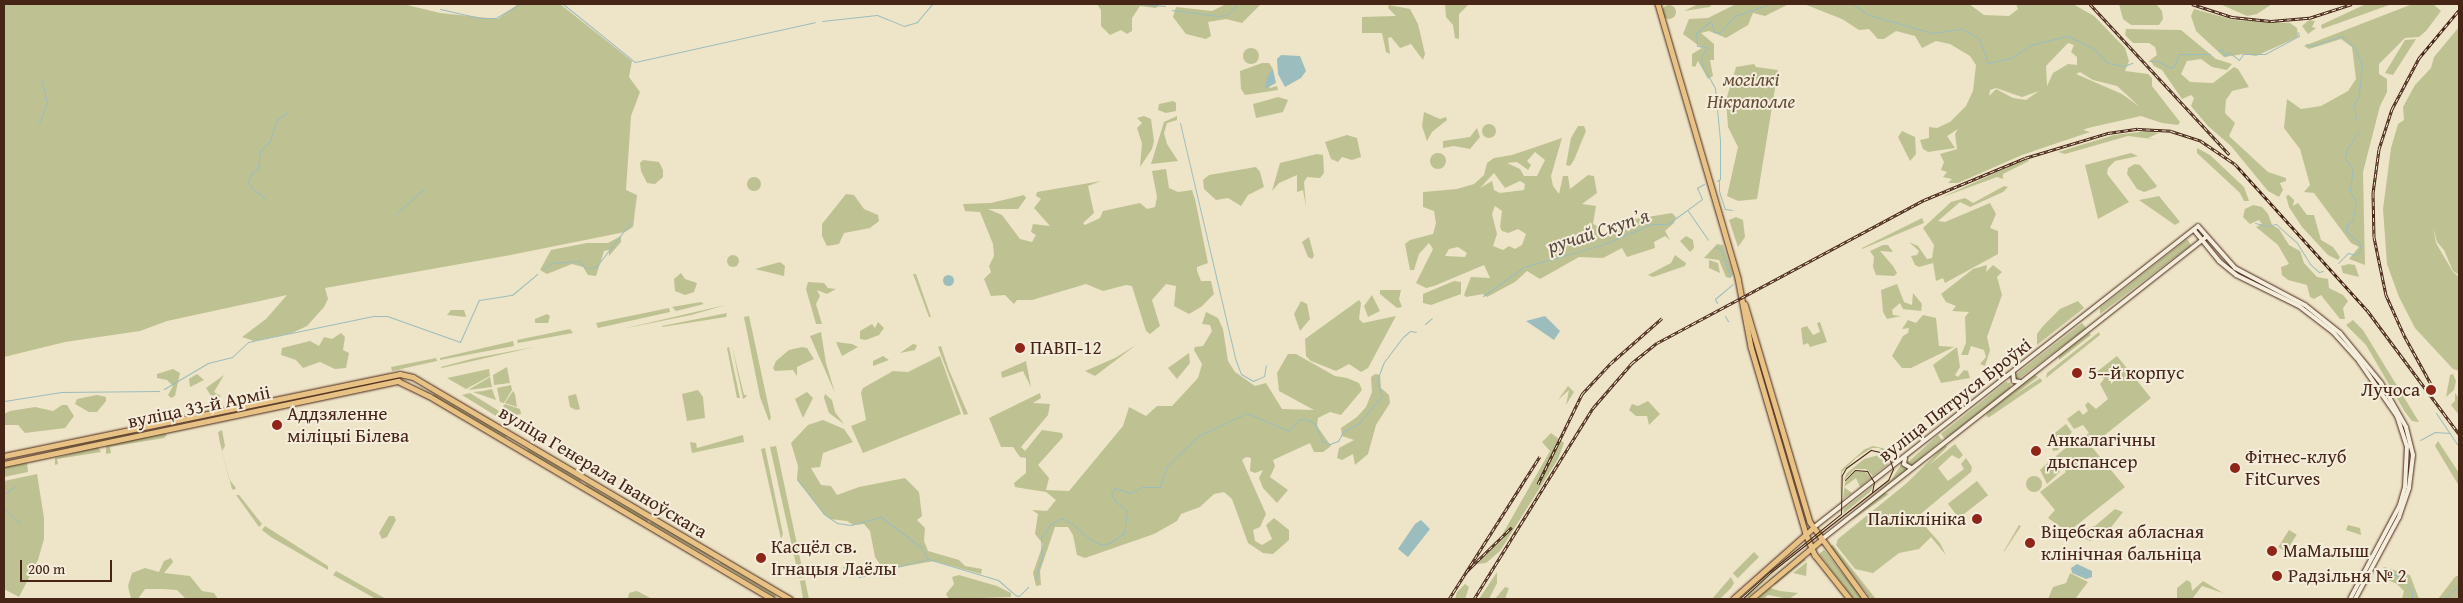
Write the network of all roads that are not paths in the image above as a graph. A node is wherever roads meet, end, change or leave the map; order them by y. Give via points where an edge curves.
1 (1658, 4) edge
2 (2194, 230) junction
3 (2206, 237) junction
4 (2202, 240) junction
5 (1746, 310) junction
6 (2014, 373) junction
7 (400, 374) joint
8 (2004, 381) junction
9 (400, 382) joint
10 (2020, 382) junction
11 (429, 387) junction
12 (322, 389) junction
13 (314, 390) junction
14 (2011, 390) junction
15 (425, 394) junction
16 (323, 397) junction
17 (316, 398) junction
18 (1778, 414) junction
19 (1771, 417) junction
20 (139, 427) junction
21 (132, 429) junction
22 (141, 435) junction
23 (133, 437) junction
24 (4, 456) edge
25 (1905, 458) junction
26 (4, 464) edge
27 (1911, 468) junction
28 (582, 477) junction
29 (590, 482) junction
30 (578, 485) junction
31 (585, 489) junction
32 (1813, 528) junction
33 (1806, 534) junction
34 (1821, 540) junction
35 (1811, 548) junction
36 (715, 556) junction
37 (722, 560) junction
38 (710, 563) junction
39 (718, 568) junction
40 (772, 599) edge
41 (790, 599) edge
42 (1733, 599) edge
43 (1751, 599) edge
44 (1850, 599) edge
45 (1866, 599) edge
46 (2350, 599) edge
47 (2355, 599) edge

1 - 5 main road
2 - 3 main road, вуліца Пятруся Броўкі via 2198,226
2 - 4 main road
2 - 6 main road, вуліца Пятруся Броўкі
3 - 4 main road, вуліца Пятруся Броўкі
3 - 47 main road via 2235,268 2313,310 2340,333 2386,390 2406,427 2413,456 2409,488 2399,517
4 - 10 main road, вуліца Пятруся Броўкі
4 - 46 main road via 2236,275 2299,306 2328,327 2350,348 2397,416 2408,457 2405,487 2396,513
5 - 18 main road
5 - 19 main road via 1751,347
6 - 8 main road, вуліца Пятруся Броўкі
6 - 10 main road via 2014,380
7 - 11 main road, вуліца Генерала Іваноўскага
7 - 12 main road, вуліца 33-й Арміі
8 - 14 main road via 2012,382
8 - 25 main road, вуліца Пятруся Броўкі
9 - 15 main road, вуліца Генерала Іваноўскага
9 - 16 main road, вуліца 33-й Арміі
10 - 14 main road, вуліца Пятруся Броўкі
11 - 15 main road
11 - 28 main road, вуліца Генерала Іваноўскага
12 - 13 main road, вуліца 33-й Арміі
12 - 16 main road via 320,394
13 - 17 main road via 318,394
13 - 20 main road, вуліца 33-й Арміі
14 - 27 main road, вуліца Пятруся Броўкі
15 - 30 main road, вуліца Генерала Іваноўскага
16 - 17 main road, вуліца 33-й Арміі
17 - 22 main road, вуліца 33-й Арміі
18 - 19 main road
18 - 32 main road
19 - 33 main road
20 - 21 main road, вуліца 33-й Арміі
20 - 22 main road via 137,432
21 - 23 main road via 135,432
21 - 24 main road, вуліца 33-й Арміі
22 - 23 main road, вуліца 33-й Арміі
23 - 26 main road, вуліца 33-й Арміі
25 - 27 main road via 1904,464
25 - 32 main road, вуліца Пятруся Броўкі
27 - 34 main road, вуліца Пятруся Броўкі
28 - 29 main road, вуліца Генерала Іваноўскага
28 - 30 main road via 583,482
29 - 31 main road via 584,483
29 - 36 main road, вуліца Генерала Іваноўскага
30 - 31 main road, вуліца Генерала Іваноўскага
31 - 38 main road, вуліца Генерала Іваноўскага
32 - 33 main road, вуліца Пятруся Броўкі
32 - 34 main road
33 - 35 main road
33 - 42 main road, вуліца Пятруся Броўкі
34 - 35 main road, вуліца Пятруся Броўкі
34 - 45 main road
35 - 43 main road, вуліца Пятруся Броўкі
35 - 44 main road
36 - 37 main road, вуліца Генерала Іваноўскага
36 - 38 main road via 716,561
37 - 39 main road via 717,562
37 - 41 main road, вуліца Генерала Іваноўскага
38 - 39 main road, вуліца Генерала Іваноўскага
39 - 40 main road, вуліца Генерала Іваноўскага

